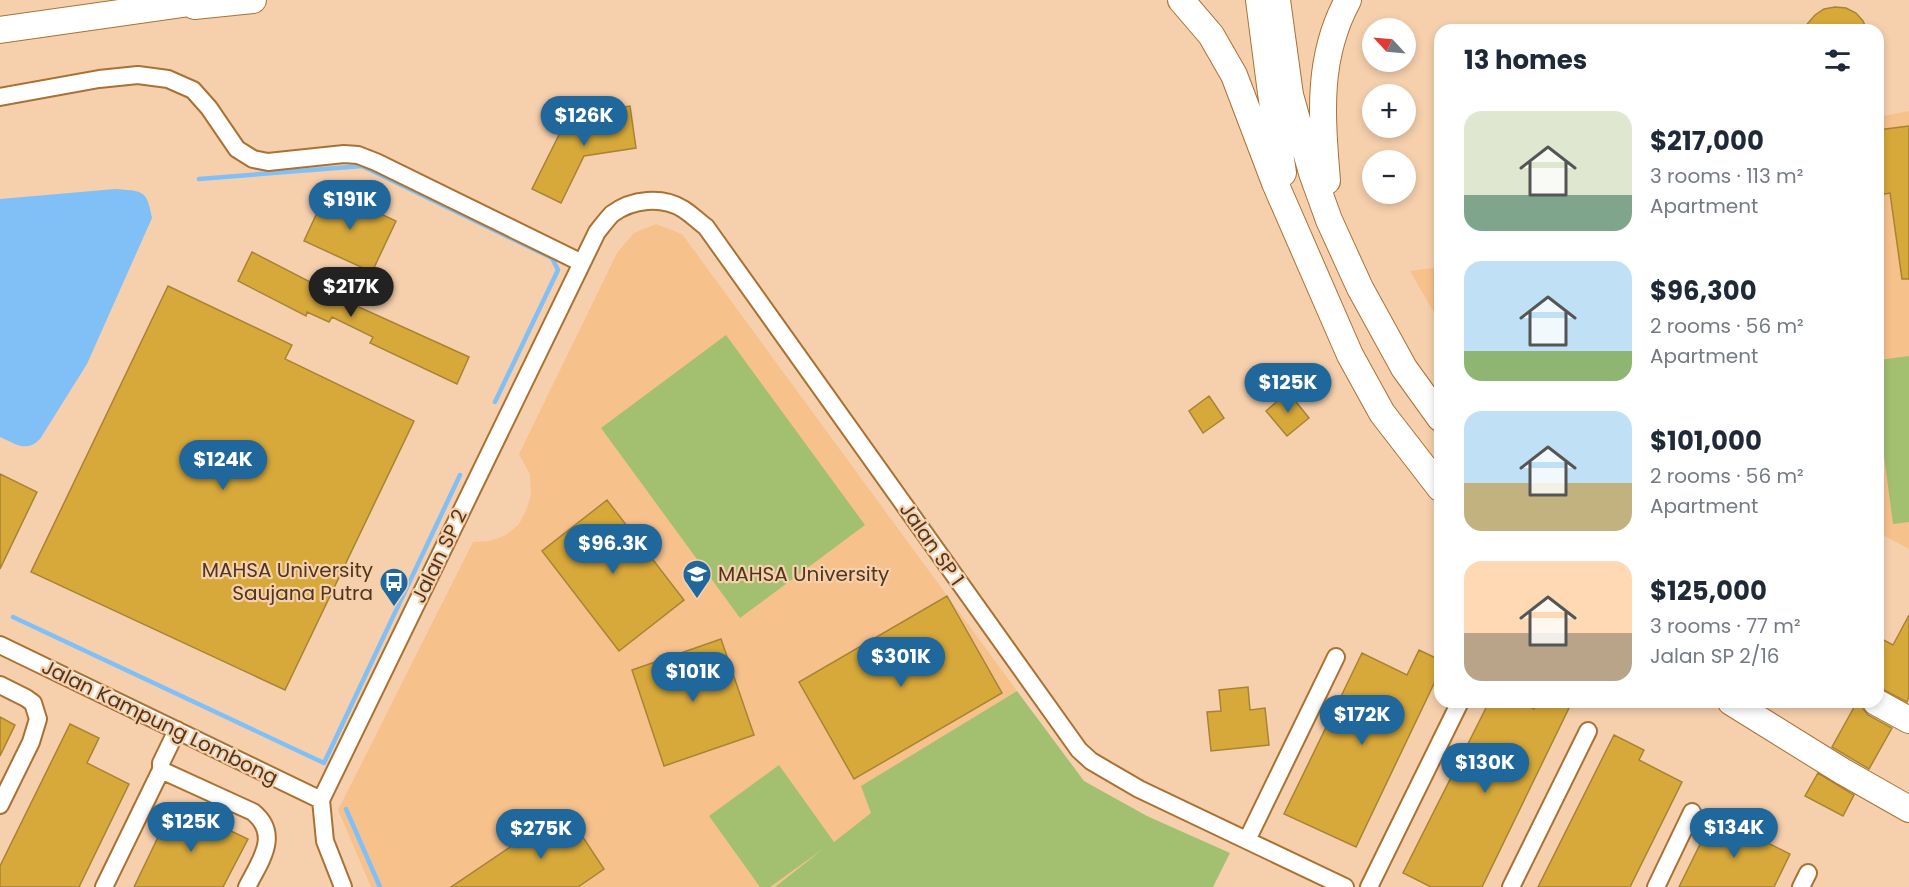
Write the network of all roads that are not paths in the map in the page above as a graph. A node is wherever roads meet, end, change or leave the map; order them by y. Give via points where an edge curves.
1 (211, 0) edge
2 (253, 0) edge
3 (1182, 0) edge
4 (1259, 0) edge
5 (1277, 0) edge
6 (1348, 0) edge
7 (85, 18) junction
8 (0, 30) edge
9 (0, 97) edge
10 (1290, 215) junction
11 (1329, 220) junction
12 (582, 263) junction
13 (1434, 409) edge
14 (1434, 480) edge
15 (0, 645) edge
16 (1336, 657) dead end
17 (0, 685) edge
18 (1884, 706) edge
19 (1457, 708) edge
20 (1741, 708) edge
21 (1909, 720) edge
22 (177, 730) junction
23 (1588, 730) dead end
24 (161, 770) junction
25 (321, 800) junction
26 (0, 805) edge
27 (1909, 809) edge
28 (1692, 812) dead end
29 (1247, 840) junction
30 (104, 887) edge
31 (247, 887) edge
32 (343, 887) edge
33 (1345, 887) edge
34 (1369, 887) edge
35 (1511, 887) edge
36 (1656, 887) edge

1 - 7 highway
2 - 7 highway
3 - 10 highway via 1211,35 1233,75
4 - 10 highway
5 - 11 highway via 1290,95
6 - 11 highway via 1329,48 1323,84 1322,133
7 - 8 highway
9 - 12 street via 138,75 168,79 193,90 237,149 253,159 268,162 358,155
10 - 14 highway via 1350,355 1382,413
11 - 13 highway via 1360,288 1404,368
12 - 25 street, Jalan SP 2
12 - 29 street, Jalan SP 1 via 597,232 611,215 630,204 665,202 682,208 706,227 1079,750 1111,774
15 - 22 street, Jalan Kampung Lombong
16 - 29 street
17 - 26 street via 33,703 38,719
18 - 21 highway
19 - 34 street
20 - 27 highway
22 - 24 street
22 - 25 street, Jalan Kampung Lombong
23 - 35 street
24 - 30 street
24 - 31 street via 262,819 268,836
25 - 32 street via 325,841
28 - 36 street
29 - 33 street, Jalan SP 1

